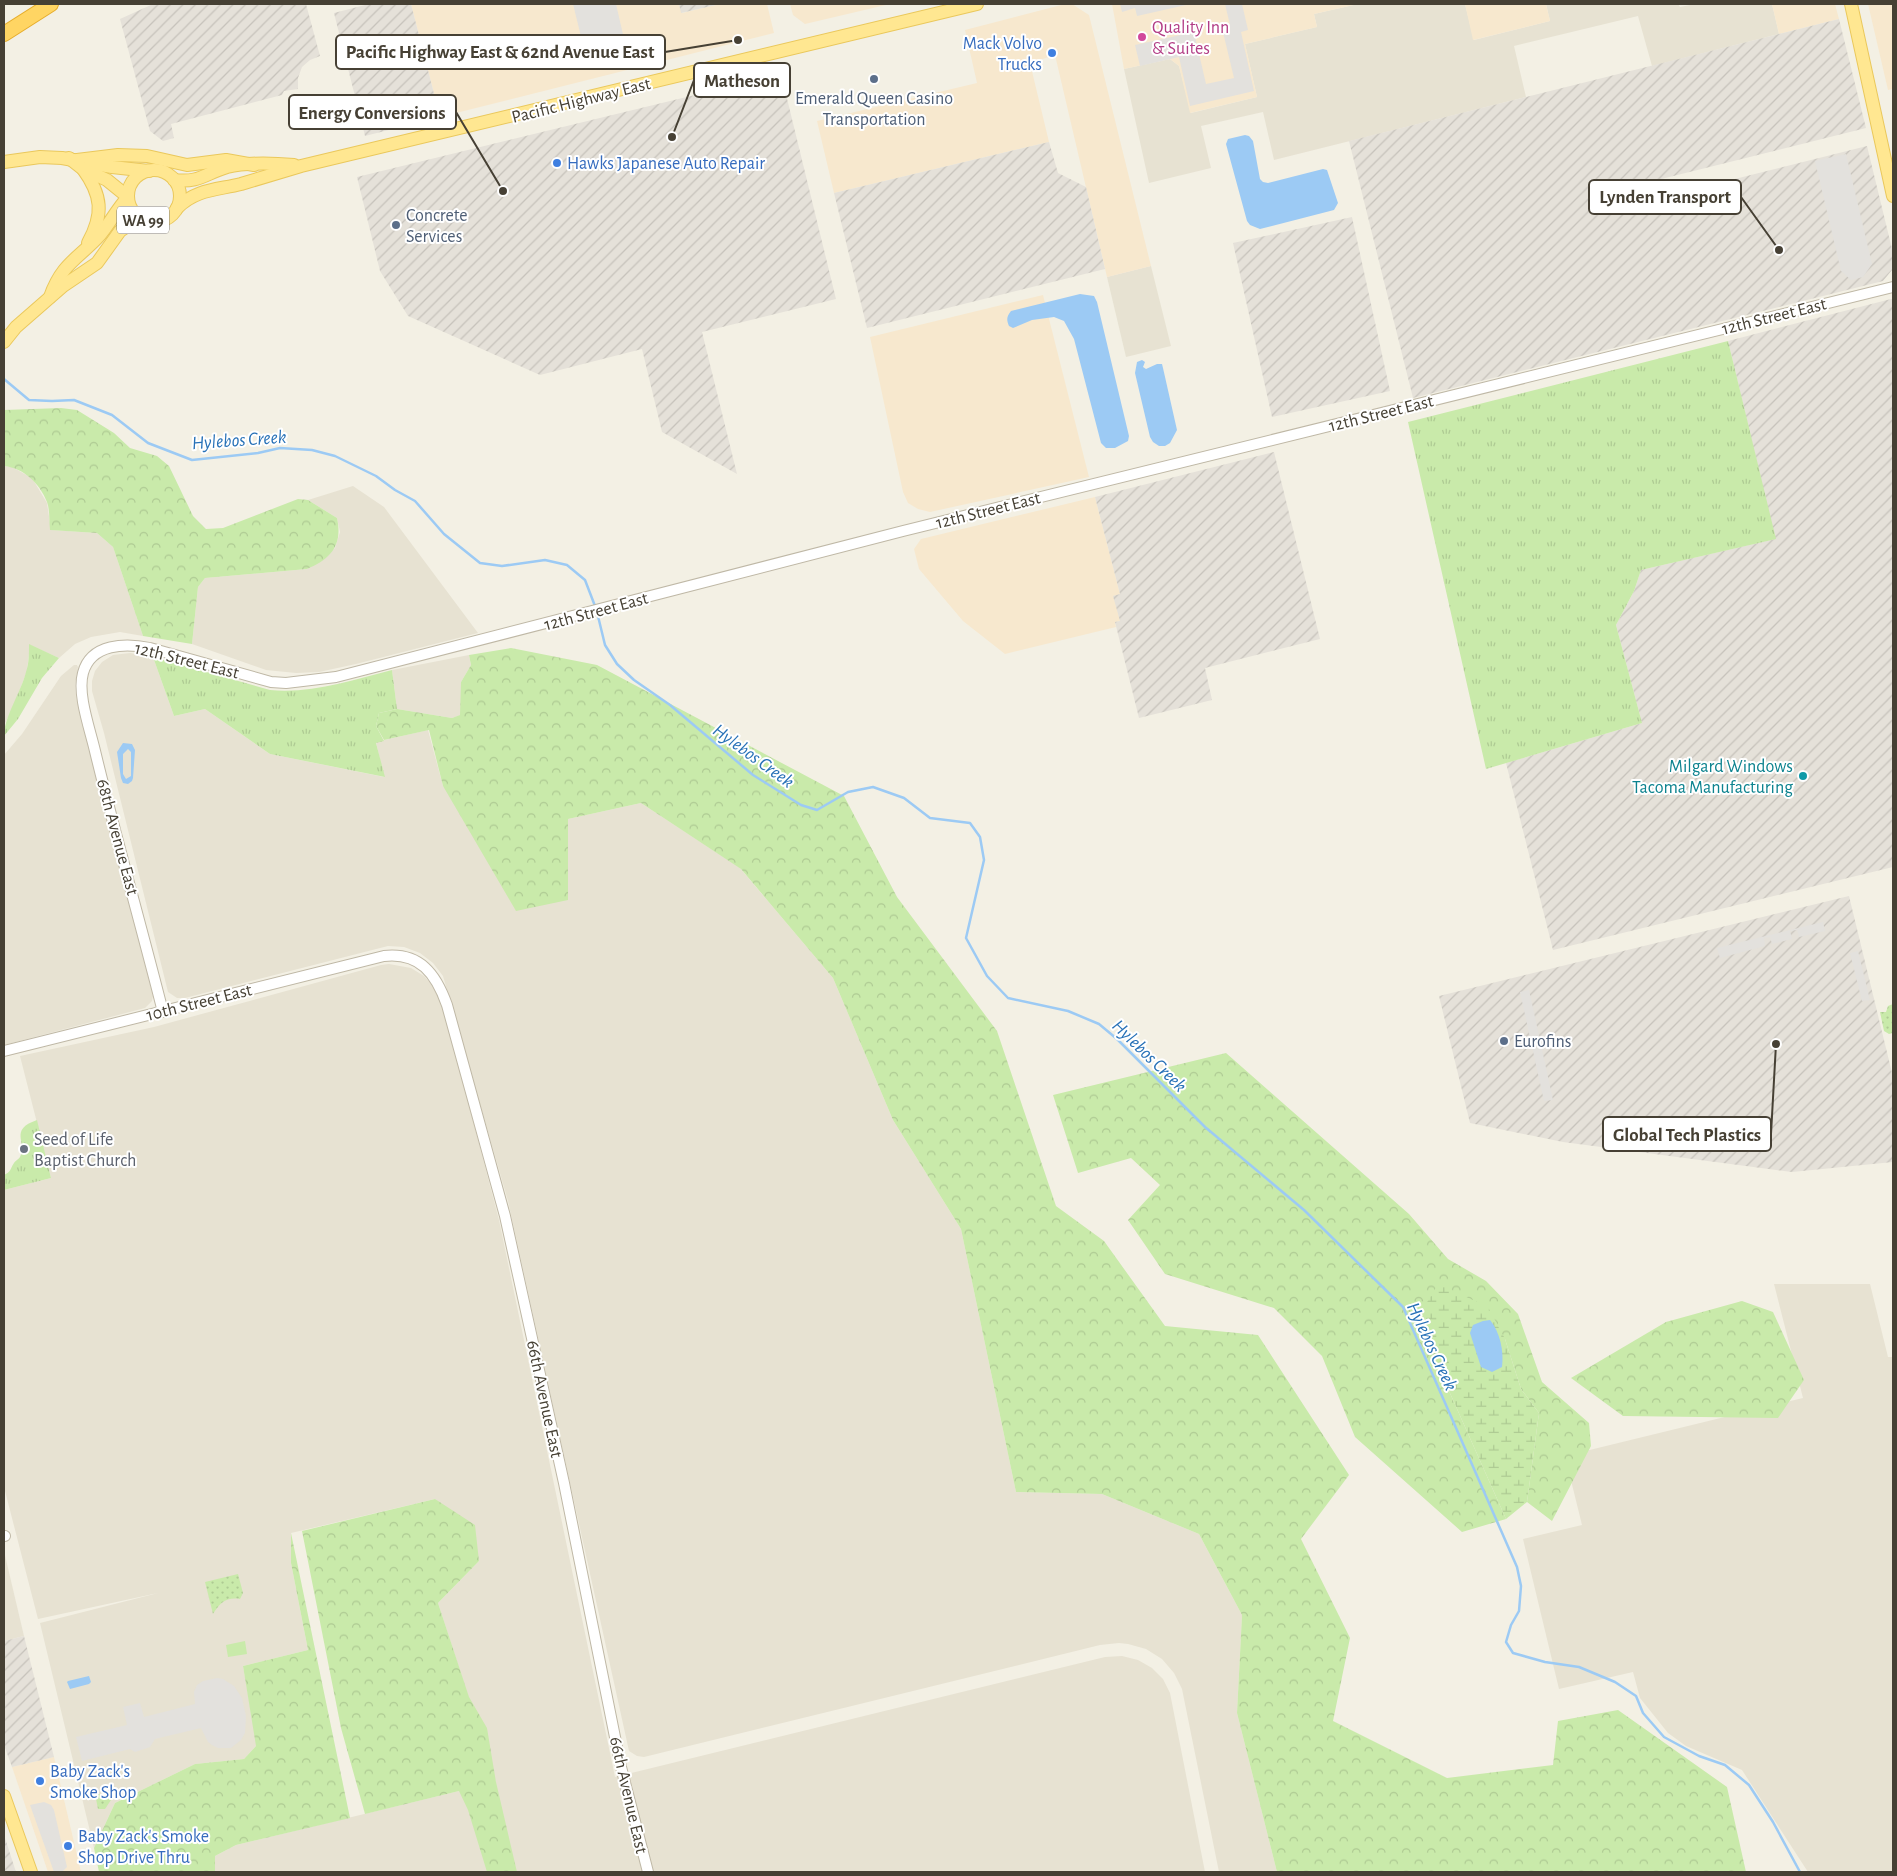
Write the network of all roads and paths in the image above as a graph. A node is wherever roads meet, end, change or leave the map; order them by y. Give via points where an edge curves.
1 (51, 4) edge
2 (977, 4) edge
3 (1851, 4) edge
4 (4, 34) edge
5 (4, 162) edge
6 (76, 162) junction
7 (254, 164) junction
8 (301, 166) junction
9 (149, 171) junction
10 (174, 180) junction
11 (1893, 196) edge
12 (128, 197) junction
13 (177, 208) junction
14 (147, 221) junction
15 (82, 252) junction
16 (1893, 287) edge
17 (50, 297) junction
18 (4, 341) edge
19 (87, 663) joint
20 (394, 955) joint
21 (162, 1012) junction
22 (4, 1051) edge
23 (4, 1796) edge
24 (31, 1872) edge
25 (648, 1872) edge

1 - 4 highway
2 - 8 main road, Pacific Highway East / WA 99
3 - 11 main road
5 - 6 main road via 40,157
6 - 7 main road via 118,155 147,156 187,166 226,160
6 - 9 main road
6 - 12 main road
6 - 15 main road via 95,189 100,206 98,220
7 - 8 main road, Pacific Highway East / WA 99
7 - 10 main road, Pacific Highway East / WA 99 via 227,167 196,180
8 - 13 main road, Pacific Highway East / WA 99 via 197,194
9 - 10 main road, WA 99 via 164,173
9 - 12 main road, WA 99 via 136,178
10 - 13 main road, WA 99 via 179,190
12 - 14 main road, WA 99 via 133,212
12 - 15 main road, WA 99 via 102,233
13 - 14 main road, WA 99 via 164,220
14 - 17 main road, WA 99 via 122,229 97,263
15 - 17 main road, WA 99 via 61,273
16 - 19 street, 12th Street East via 912,529 336,677 270,682 133,644 109,648
17 - 18 main road, WA 99
19 - 21 street, 68th Avenue East via 81,681 84,706
20 - 21 street, 10th Street East via 375,957
20 - 25 street, 66th Avenue East via 415,960 440,987 505,1216 564,1483 621,1767
21 - 22 street, 10th Street East
23 - 24 main road

